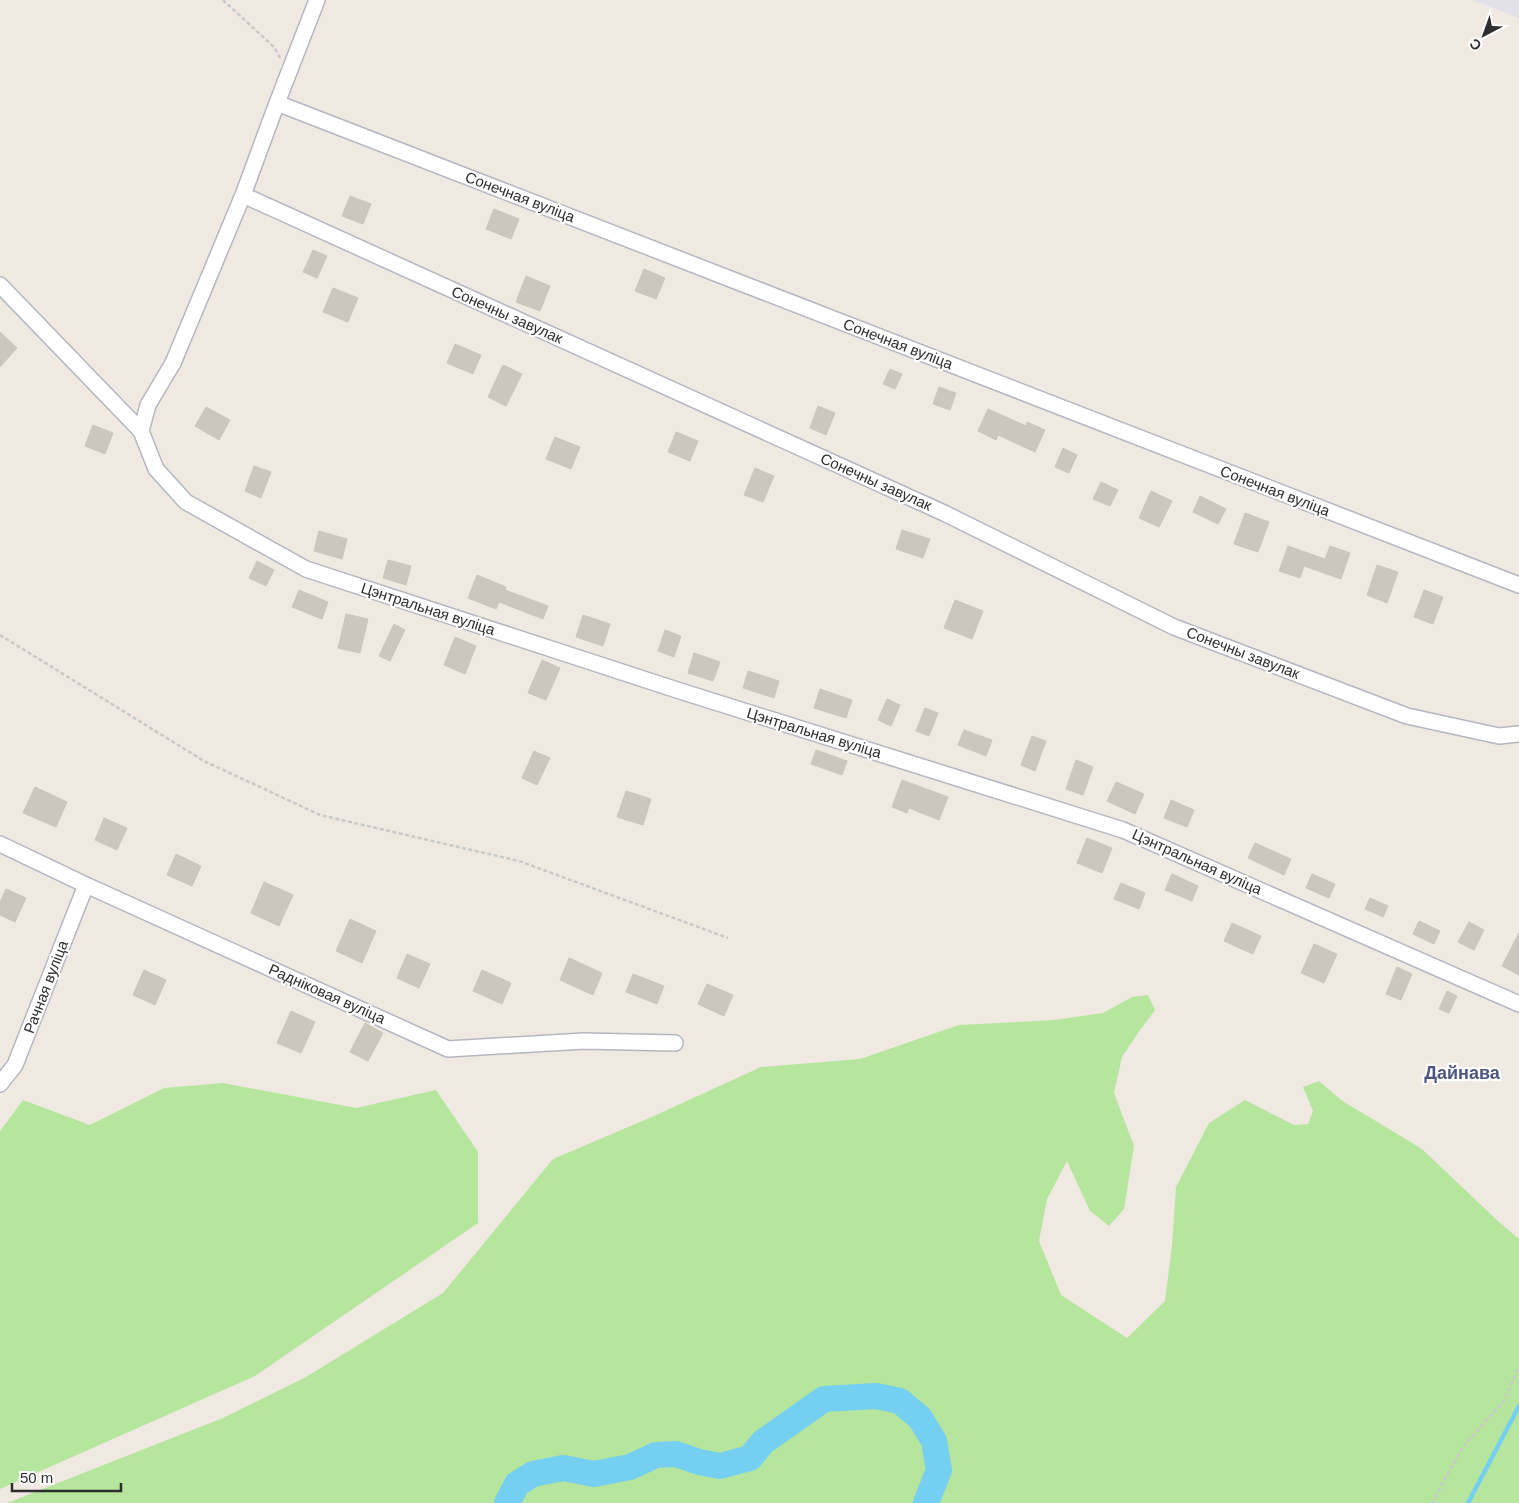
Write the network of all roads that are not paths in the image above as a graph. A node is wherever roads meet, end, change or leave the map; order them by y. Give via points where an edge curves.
1 (317, 0) edge
2 (276, 103) junction
3 (243, 195) junction
4 (0, 285) edge
5 (142, 431) junction
6 (1519, 585) edge
7 (1519, 734) edge
8 (0, 844) edge
9 (86, 885) junction
10 (1519, 1004) edge
11 (676, 1043) dead end
12 (0, 1084) edge

1 - 2 street
2 - 3 street
2 - 6 street, Сонечная вуліца
3 - 5 street via 172,363 148,405
3 - 7 street, Сонечны завулак via 944,513 1174,627 1407,716 1500,736
4 - 5 street
5 - 10 street, Цэнтральная вуліца via 156,469 186,502 306,569 1123,830
8 - 9 street, Радніковая вуліца
9 - 11 street, Радніковая вуліца via 448,1049 584,1041
9 - 12 street, Рачная вуліца via 15,1065

